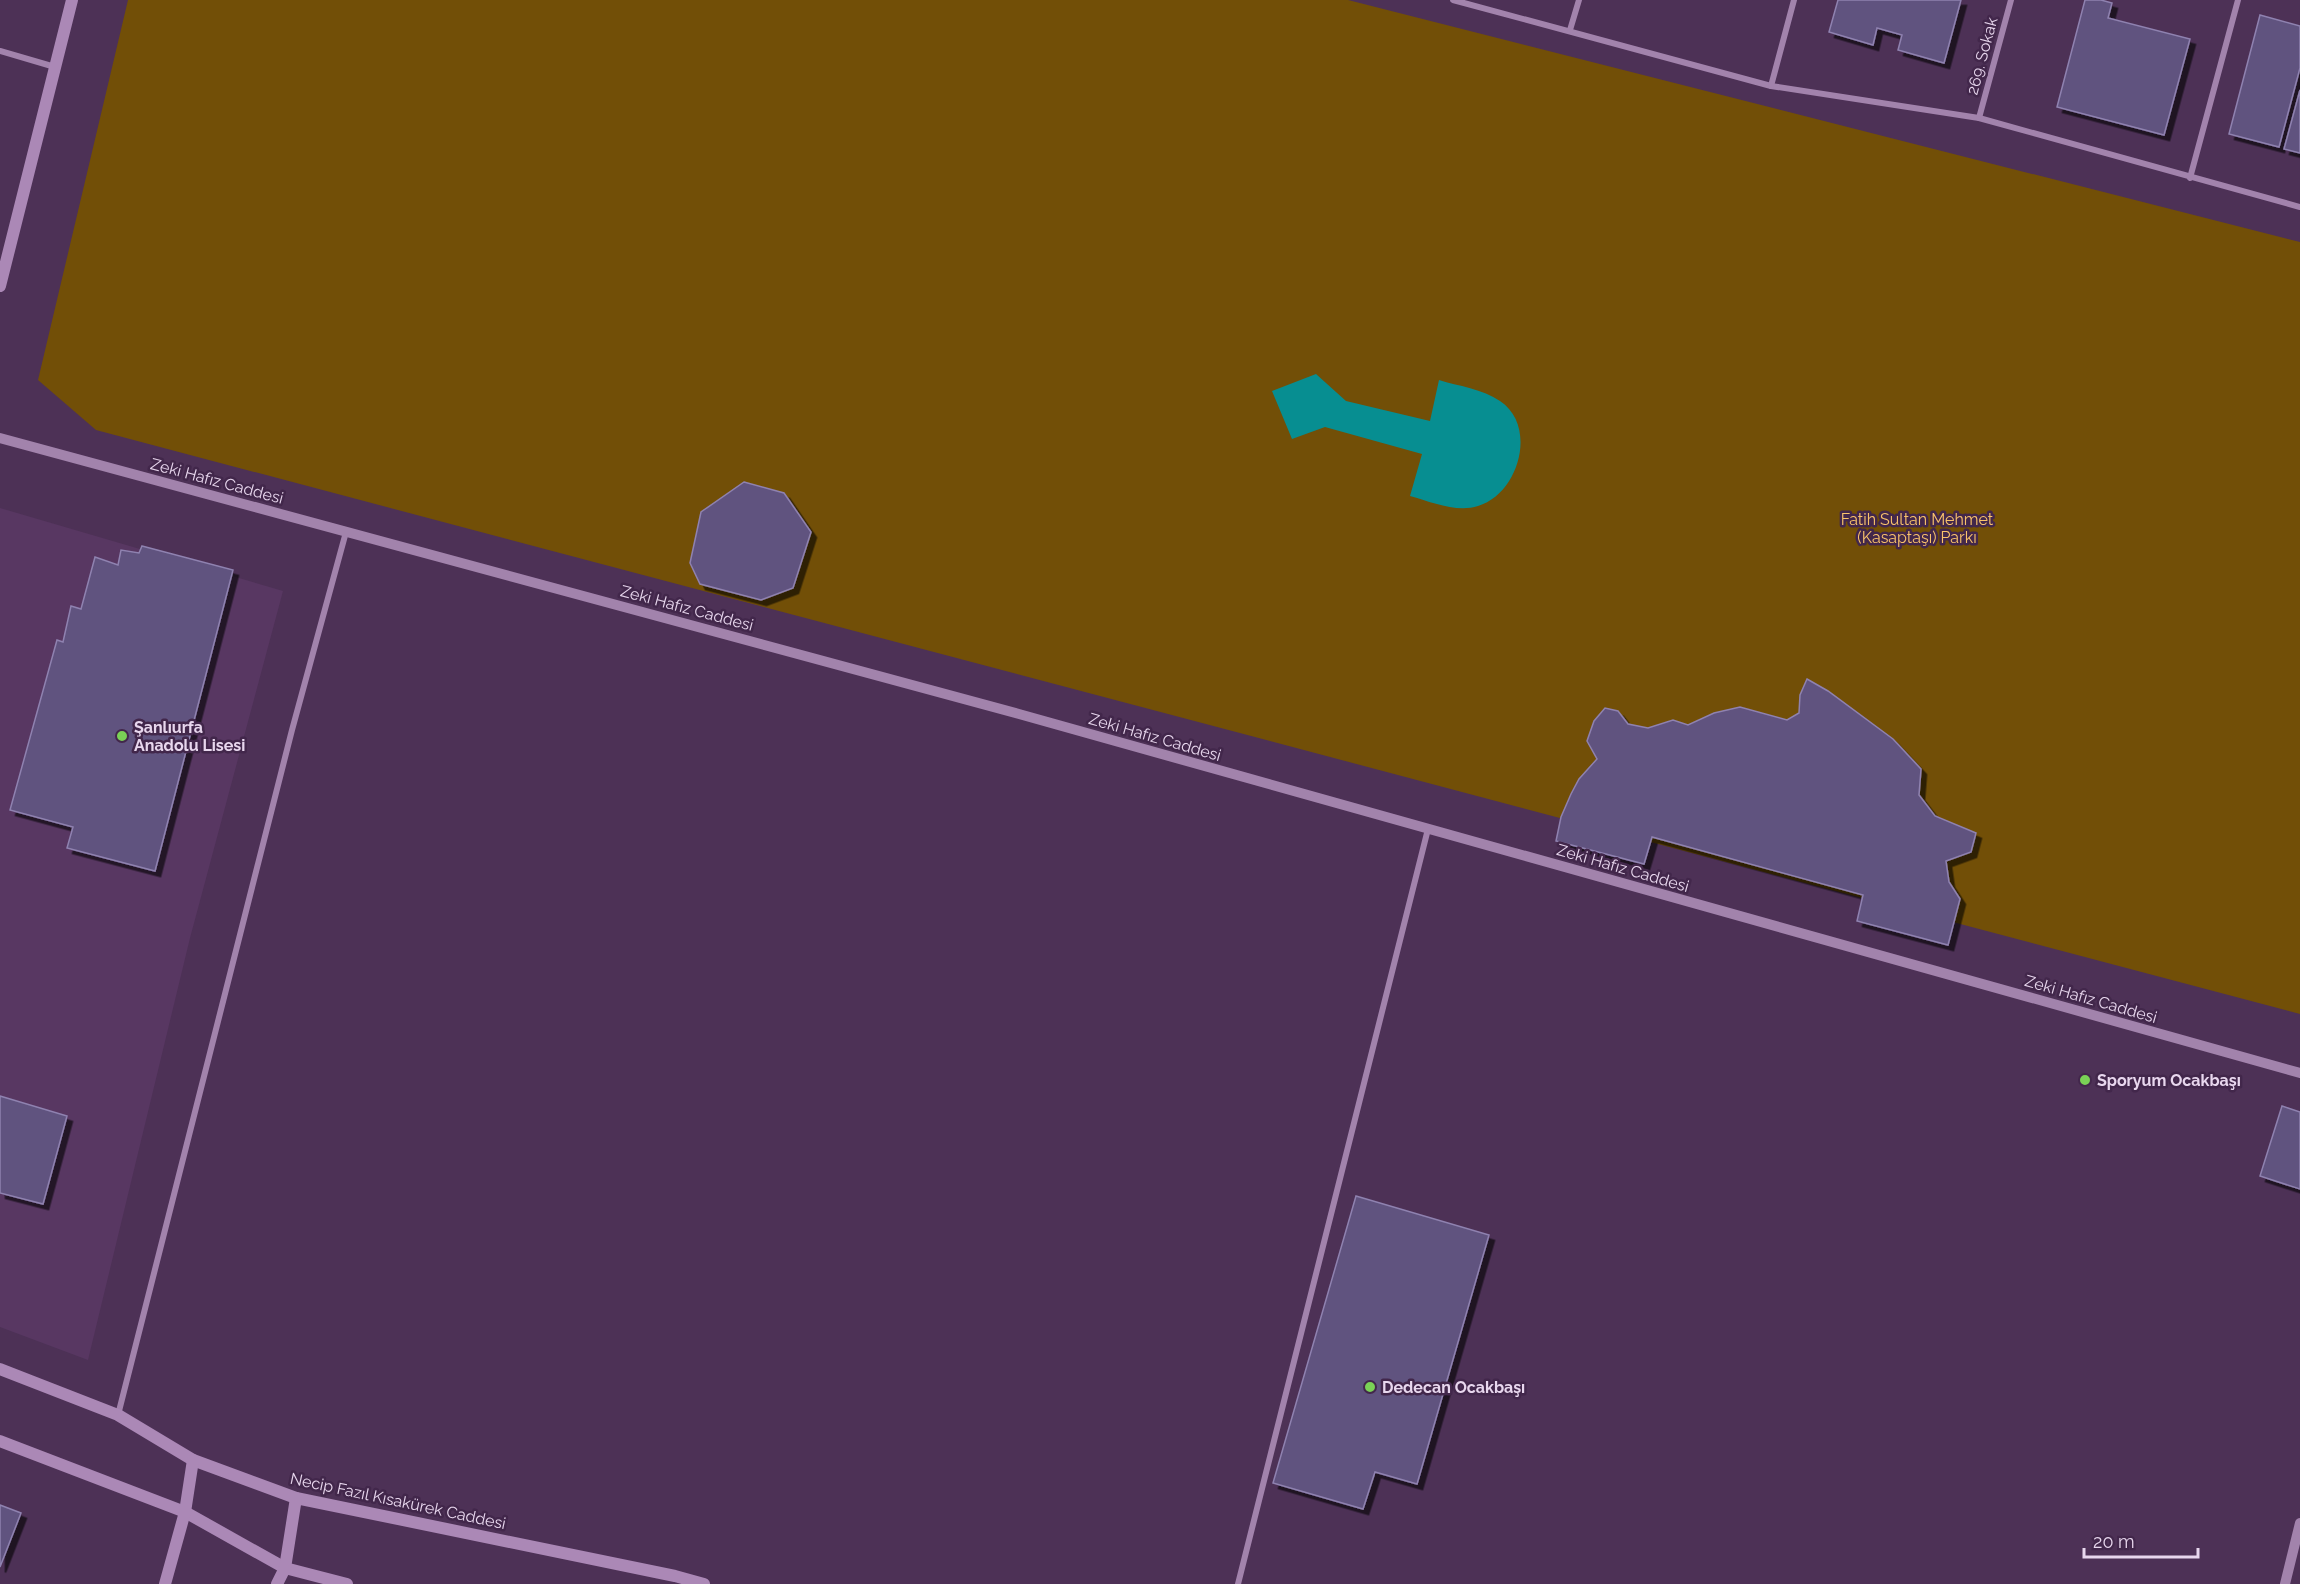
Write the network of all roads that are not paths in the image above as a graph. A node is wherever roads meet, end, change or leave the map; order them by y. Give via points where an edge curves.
1 (72, 0) edge
2 (1453, 0) edge
3 (1579, 0) edge
4 (1794, 0) edge
5 (2011, 0) edge
6 (2238, 0) edge
7 (1570, 30) junction
8 (0, 51) edge
9 (56, 67) junction
10 (1771, 86) junction
11 (1979, 118) junction
12 (2190, 178) junction
13 (2300, 207) edge
14 (0, 286) edge
15 (0, 438) edge
16 (346, 532) junction
17 (1428, 829) junction
18 (2300, 1073) edge
19 (0, 1369) edge
20 (118, 1415) junction
21 (0, 1441) edge
22 (194, 1460) junction
23 (296, 1498) junction
24 (185, 1512) junction
25 (2300, 1523) edge
26 (285, 1568) junction
27 (165, 1584) edge
28 (277, 1584) edge
29 (347, 1584) edge
30 (704, 1584) edge
31 (1238, 1584) edge
32 (2285, 1584) edge

1 - 9 main road
2 - 7 street
3 - 7 street
4 - 10 street
5 - 11 street, 269. Sokak
6 - 12 street
7 - 10 street
8 - 9 street
9 - 14 main road
10 - 11 street
11 - 12 street
12 - 13 street
15 - 16 street, Zeki Hafız Caddesi
16 - 17 street, Zeki Hafız Caddesi
16 - 20 street
17 - 18 street, Zeki Hafız Caddesi
17 - 31 street
19 - 20 main road, Necip Fazıl Kısakürek Caddesi
20 - 22 main road, Necip Fazıl Kısakürek Caddesi
21 - 24 main road
22 - 23 main road, Necip Fazıl Kısakürek Caddesi
22 - 24 main road
23 - 26 main road
23 - 30 main road, Necip Fazıl Kısakürek Caddesi
24 - 26 main road
24 - 27 main road
25 - 32 street
26 - 28 main road
26 - 29 main road

